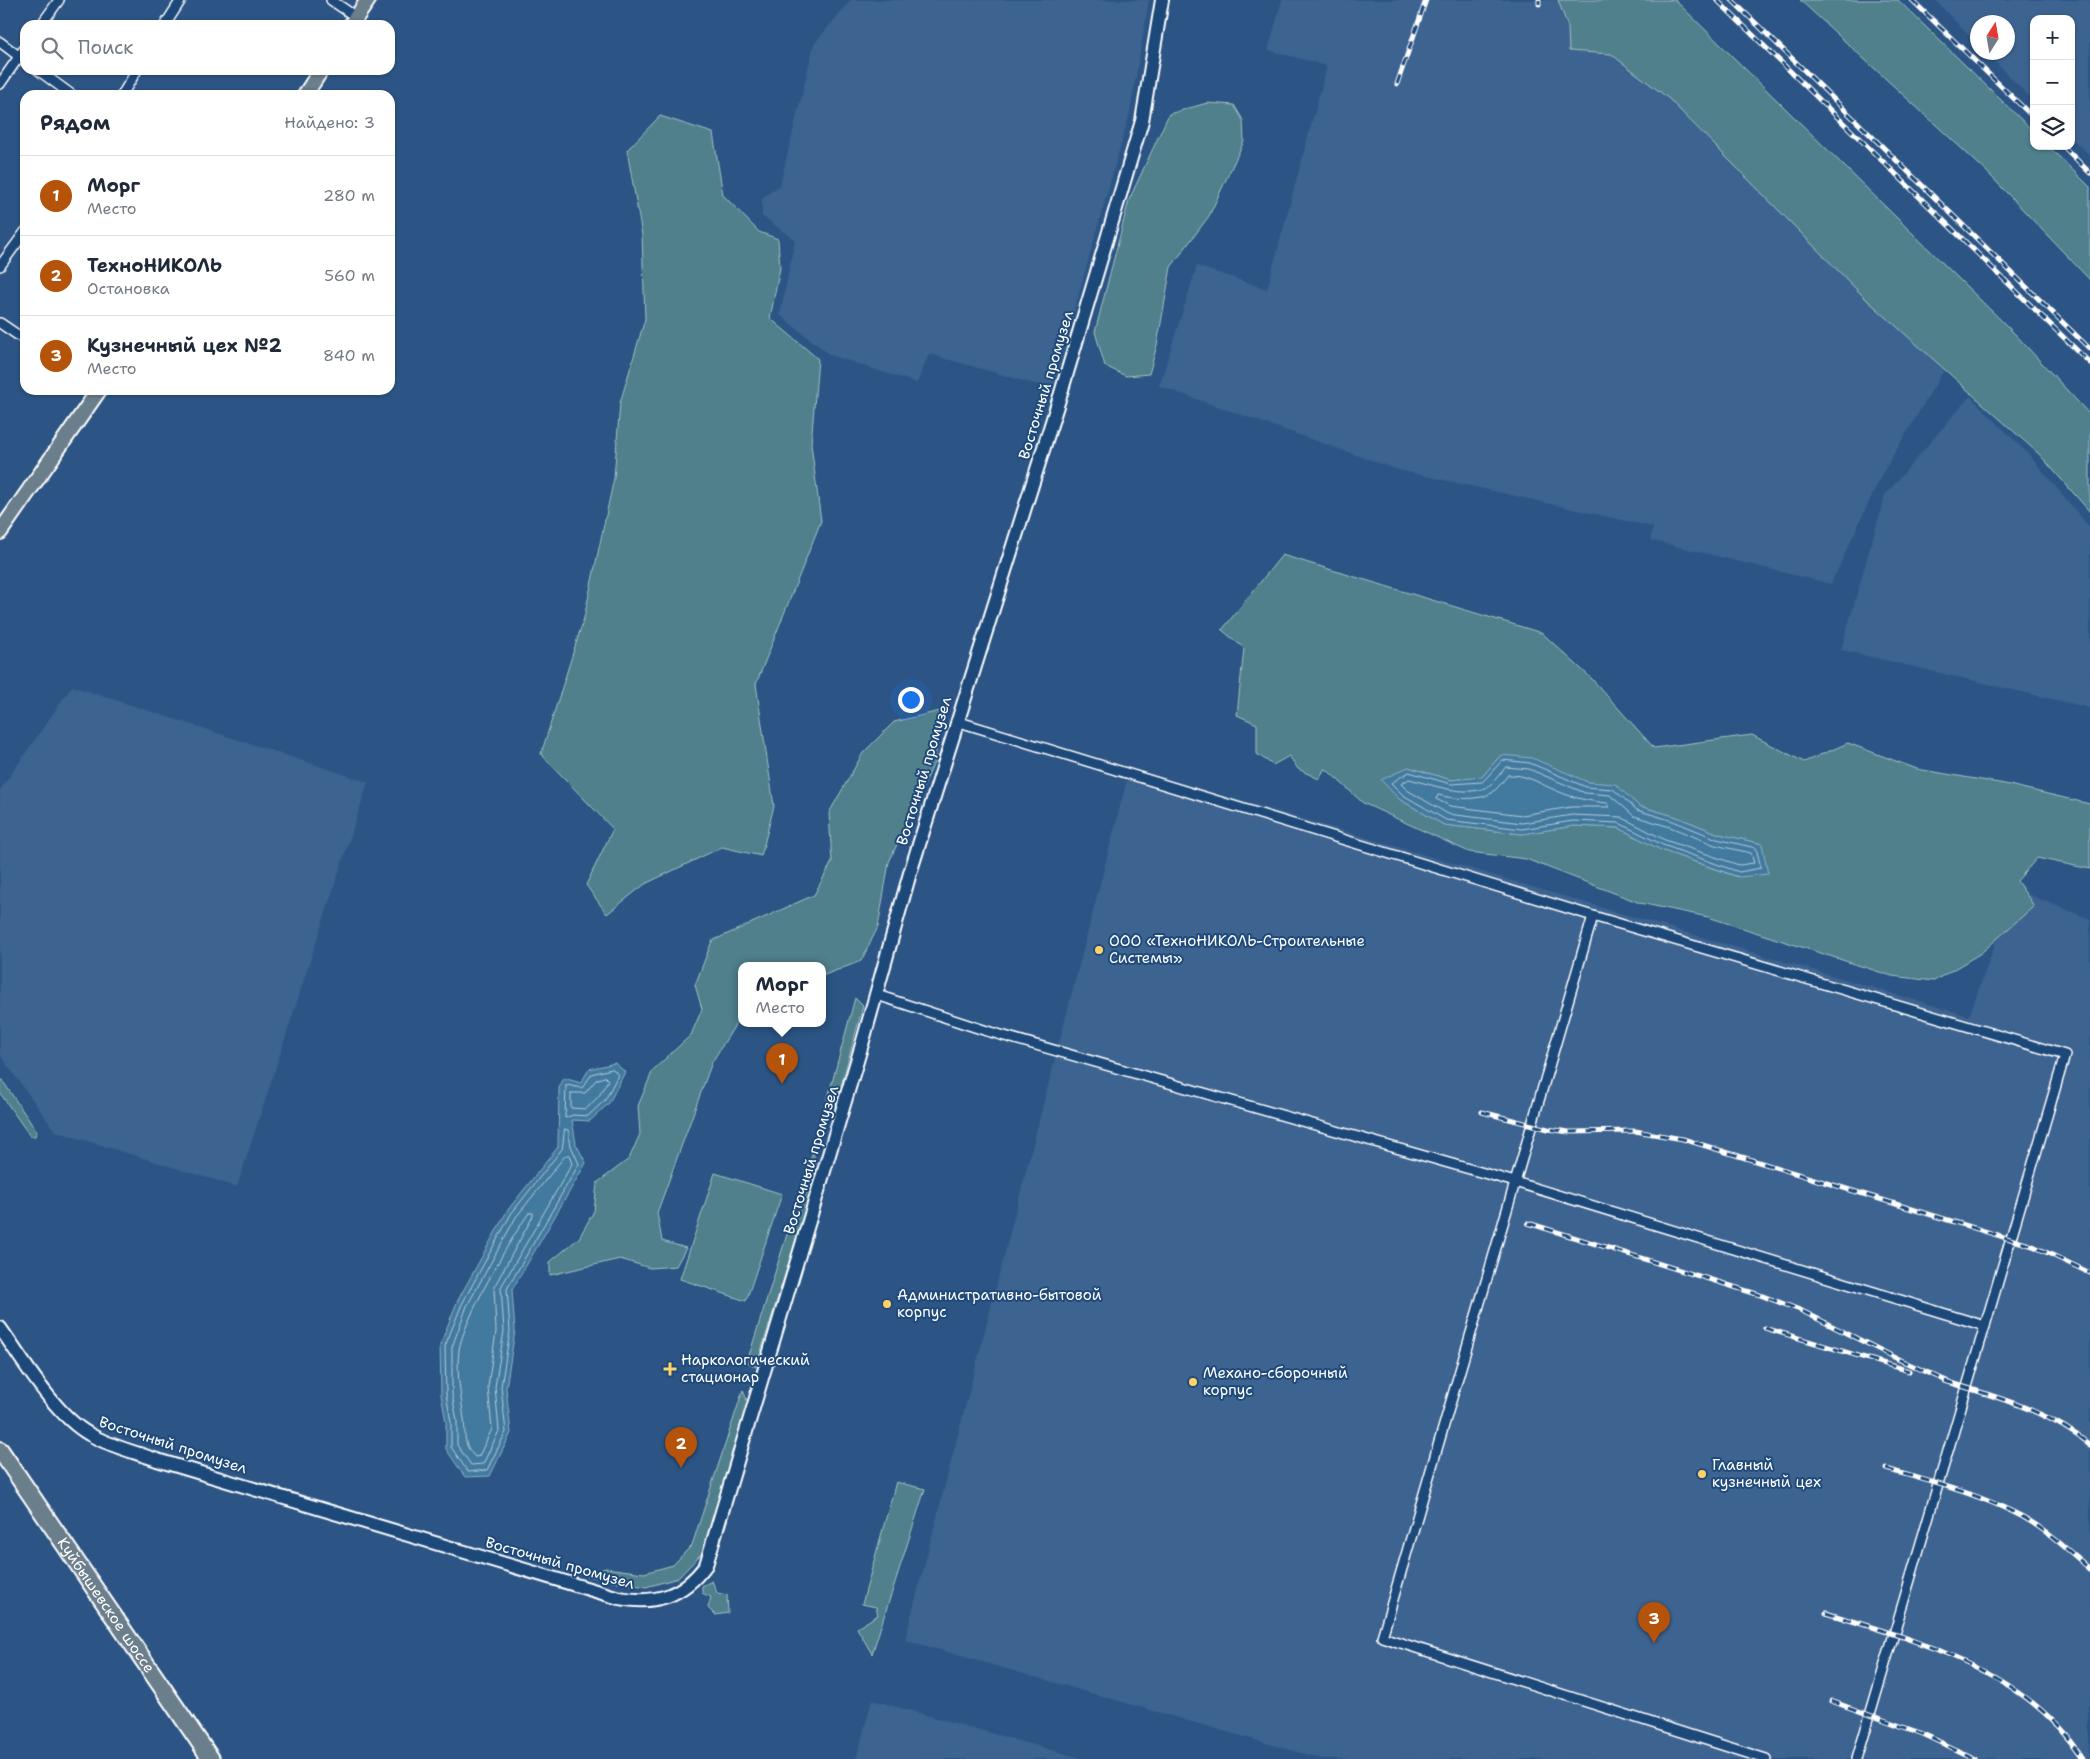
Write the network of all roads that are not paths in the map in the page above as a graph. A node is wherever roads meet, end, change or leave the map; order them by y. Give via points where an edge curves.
1 (58, 0) edge
2 (181, 0) edge
3 (331, 0) edge
4 (368, 0) edge
5 (1162, 0) edge
6 (44, 20) edge
7 (168, 20) edge
8 (352, 20) edge
9 (354, 20) edge
10 (0, 42) edge
11 (20, 57) edge
12 (20, 61) edge
13 (45, 75) edge
14 (134, 75) edge
15 (318, 75) edge
16 (0, 84) edge
17 (65, 90) edge
18 (125, 90) edge
19 (308, 90) edge
20 (20, 239) edge
21 (0, 266) edge
22 (0, 323) edge
23 (20, 337) edge
24 (95, 395) edge
25 (0, 532) edge
26 (956, 721) junction
27 (1593, 916) junction
28 (876, 995) junction
29 (1515, 1182) junction
30 (1985, 1326) junction
31 (0, 1328) edge
32 (0, 1450) edge
33 (211, 1759) edge
34 (1766, 1759) edge
35 (1857, 1759) edge

1 - 6 street
2 - 7 street
3 - 8 street
4 - 9 main road
5 - 26 street, Восточный промузел via 1142,121 1061,393
10 - 11 street
12 - 16 street
13 - 17 street
14 - 18 street
15 - 19 main road
20 - 21 street
22 - 23 street
24 - 25 main road
26 - 27 street
26 - 28 street, Восточный промузел
27 - 29 street
27 - 30 street via 2065,1055
28 - 29 street via 986,1030
28 - 31 street, Восточный промузел via 706,1565 695,1580 666,1598 635,1601 608,1595 158,1460 88,1434 46,1393
29 - 30 street
29 - 34 street via 1382,1637
30 - 35 street
32 - 33 highway, Куйбышевское шоссе

